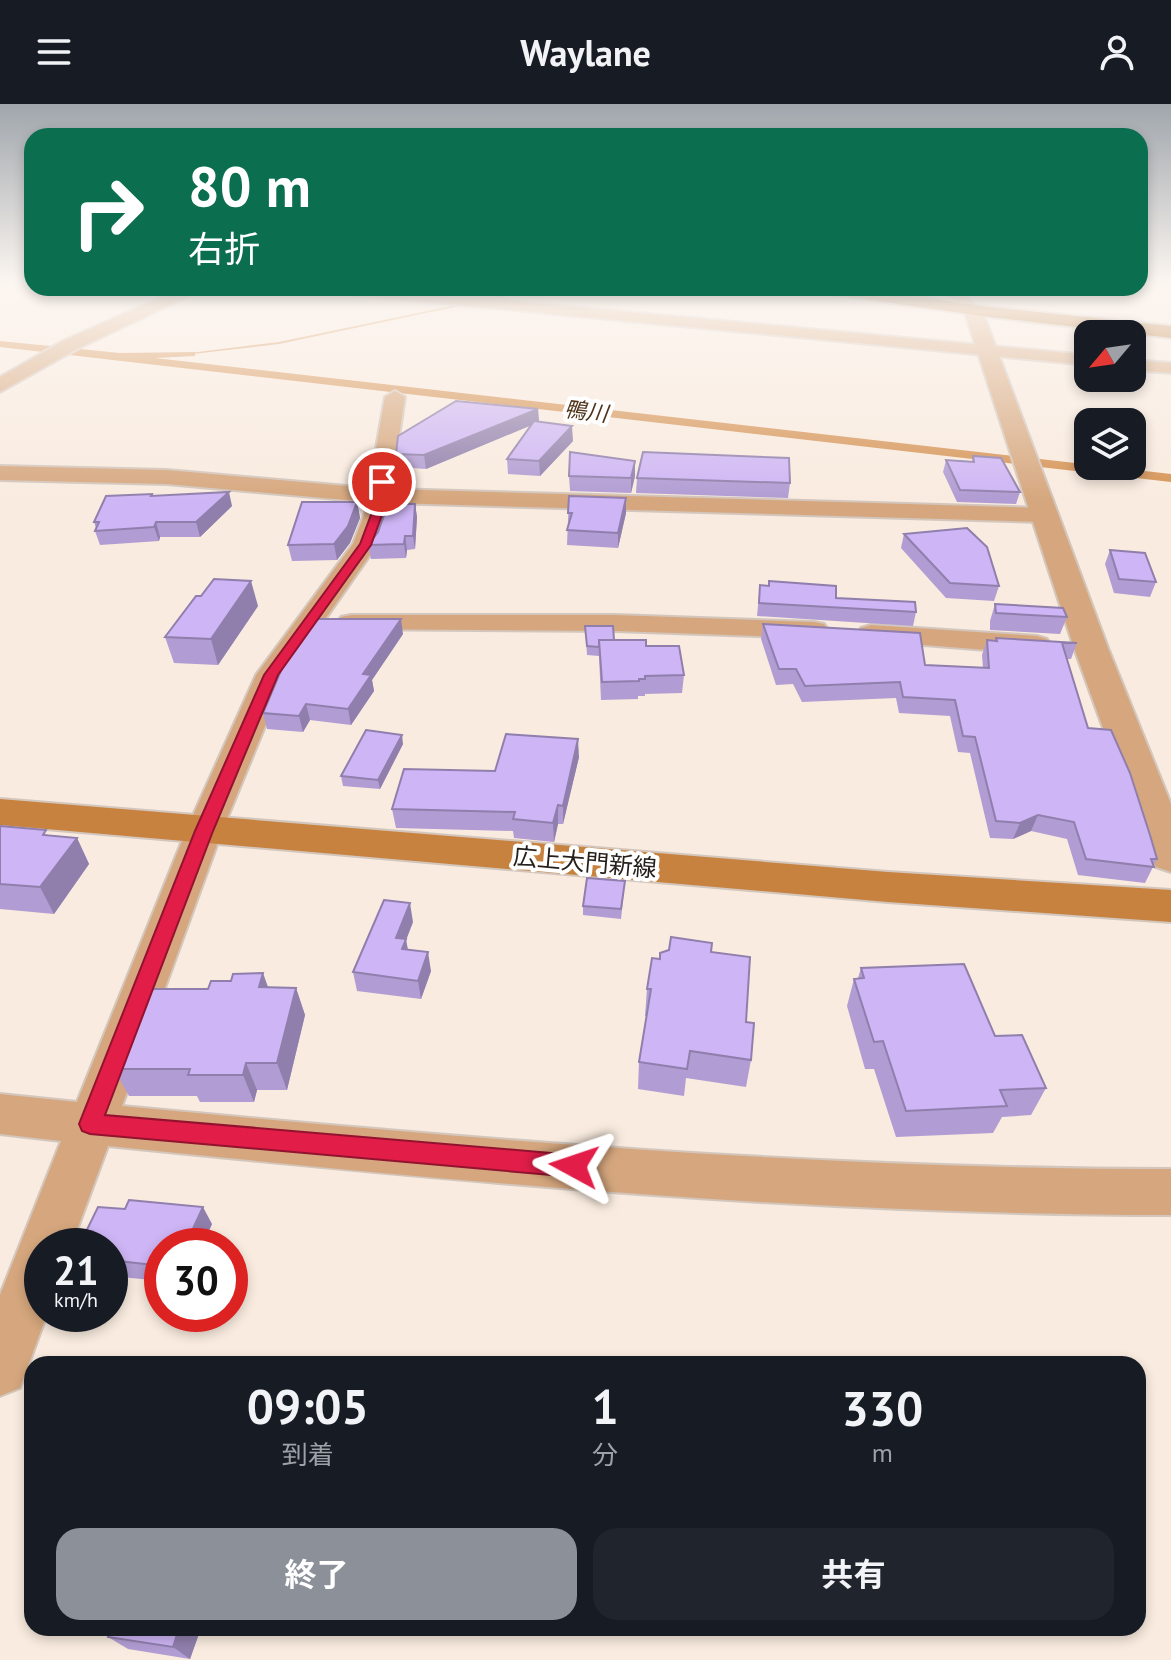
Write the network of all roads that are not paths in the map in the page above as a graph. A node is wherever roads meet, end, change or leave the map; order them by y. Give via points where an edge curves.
1 (50, 356) edge
2 (990, 356) edge
3 (1039, 356) edge
4 (1074, 359) edge
5 (1146, 366) edge
6 (1171, 368) edge
7 (0, 386) edge
8 (395, 397) dead end
9 (0, 473) edge
10 (381, 496) junction
11 (1043, 515) junction
12 (309, 623) junction
13 (1091, 648) junction
14 (0, 812) edge
15 (204, 831) junction
16 (1171, 857) edge
17 (1171, 906) edge
18 (0, 1114) edge
19 (90, 1124) junction
20 (1171, 1192) edge
21 (52, 1228) edge
22 (24, 1303) edge
23 (0, 1368) edge

1 - 7 street
2 - 11 street
3 - 4 street
5 - 6 street
8 - 10 street
9 - 10 street via 167,477
10 - 11 street
10 - 12 street via 365,545
11 - 13 street
12 - 13 street via 700,624
12 - 15 street via 271,675
13 - 16 street
14 - 15 main road, 広上大門新線
15 - 17 main road, 広上大門新線
15 - 19 street
18 - 19 street
19 - 20 street via 796,1184
19 - 21 street
22 - 23 street

